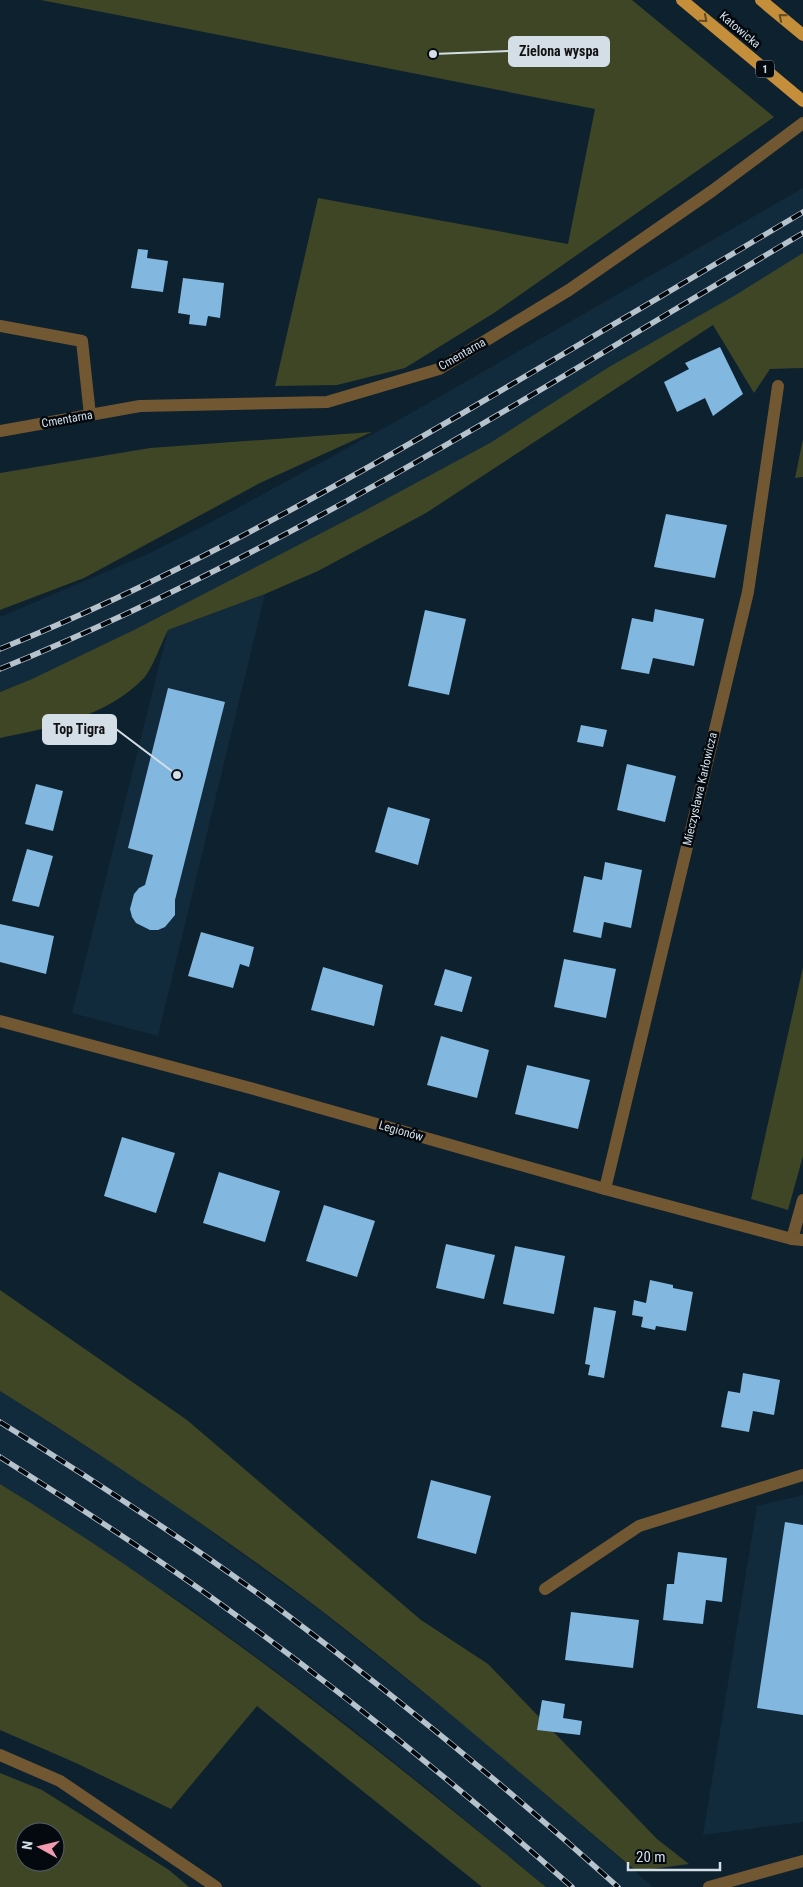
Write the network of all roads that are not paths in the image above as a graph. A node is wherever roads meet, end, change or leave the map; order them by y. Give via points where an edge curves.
1 (682, 0) edge
2 (762, 0) edge
3 (803, 35) edge
4 (803, 101) edge
5 (803, 123) edge
6 (0, 326) edge
7 (778, 386) dead end
8 (90, 415) junction
9 (0, 431) edge
10 (0, 1022) edge
11 (605, 1189) junction
12 (803, 1200) edge
13 (798, 1239) edge
14 (803, 1475) edge
15 (545, 1589) dead end
16 (0, 1755) edge
17 (803, 1861) edge
18 (216, 1887) edge
19 (709, 1887) edge

1 -> 4 main road, Katowicka / 1
3 -> 2 main road
5 - 8 street, Cmentarna via 570,290 439,369 327,402 140,406
6 - 8 street via 82,341
7 - 11 street, Mieczysława Karłowicza via 748,592
8 - 9 street, Cmentarna
10 - 11 street, Legionów via 254,1089
11 - 13 street, Legionów
12 - 13 street
14 - 15 street via 640,1526
16 - 18 street via 60,1781
17 - 19 street

